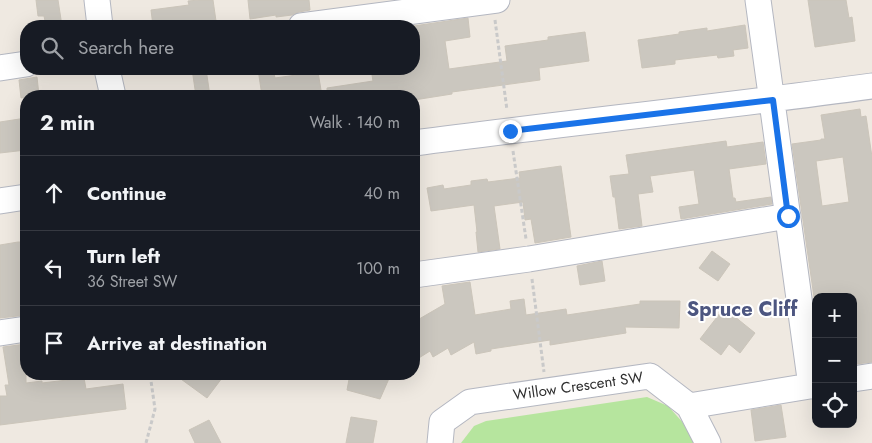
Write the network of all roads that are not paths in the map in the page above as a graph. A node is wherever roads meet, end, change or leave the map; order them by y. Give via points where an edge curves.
1 (97, 0) edge
2 (493, 0) edge
3 (497, 0) edge
4 (758, 0) edge
5 (99, 20) edge
6 (346, 20) edge
7 (20, 65) edge
8 (0, 68) edge
9 (108, 75) edge
10 (872, 86) edge
11 (112, 90) edge
12 (773, 100) junction
13 (420, 142) edge
14 (20, 198) edge
15 (0, 201) edge
16 (788, 216) junction
17 (420, 274) edge
18 (20, 330) edge
19 (0, 333) edge
20 (872, 376) edge
21 (857, 378) edge
22 (814, 383) edge
23 (812, 385) edge
24 (690, 406) junction
25 (440, 443) edge
26 (708, 443) edge

1 - 5 street
2 - 3 street
2 - 6 street
4 - 12 street
7 - 8 street
9 - 11 street
10 - 12 street
12 - 13 street
12 - 16 street
14 - 15 street
16 - 17 street
16 - 22 street
18 - 19 street
20 - 21 street
23 - 24 street
24 - 25 street, Willow Crescent SW via 650,376 470,402 442,422
24 - 26 street, Willow Crescent SW

